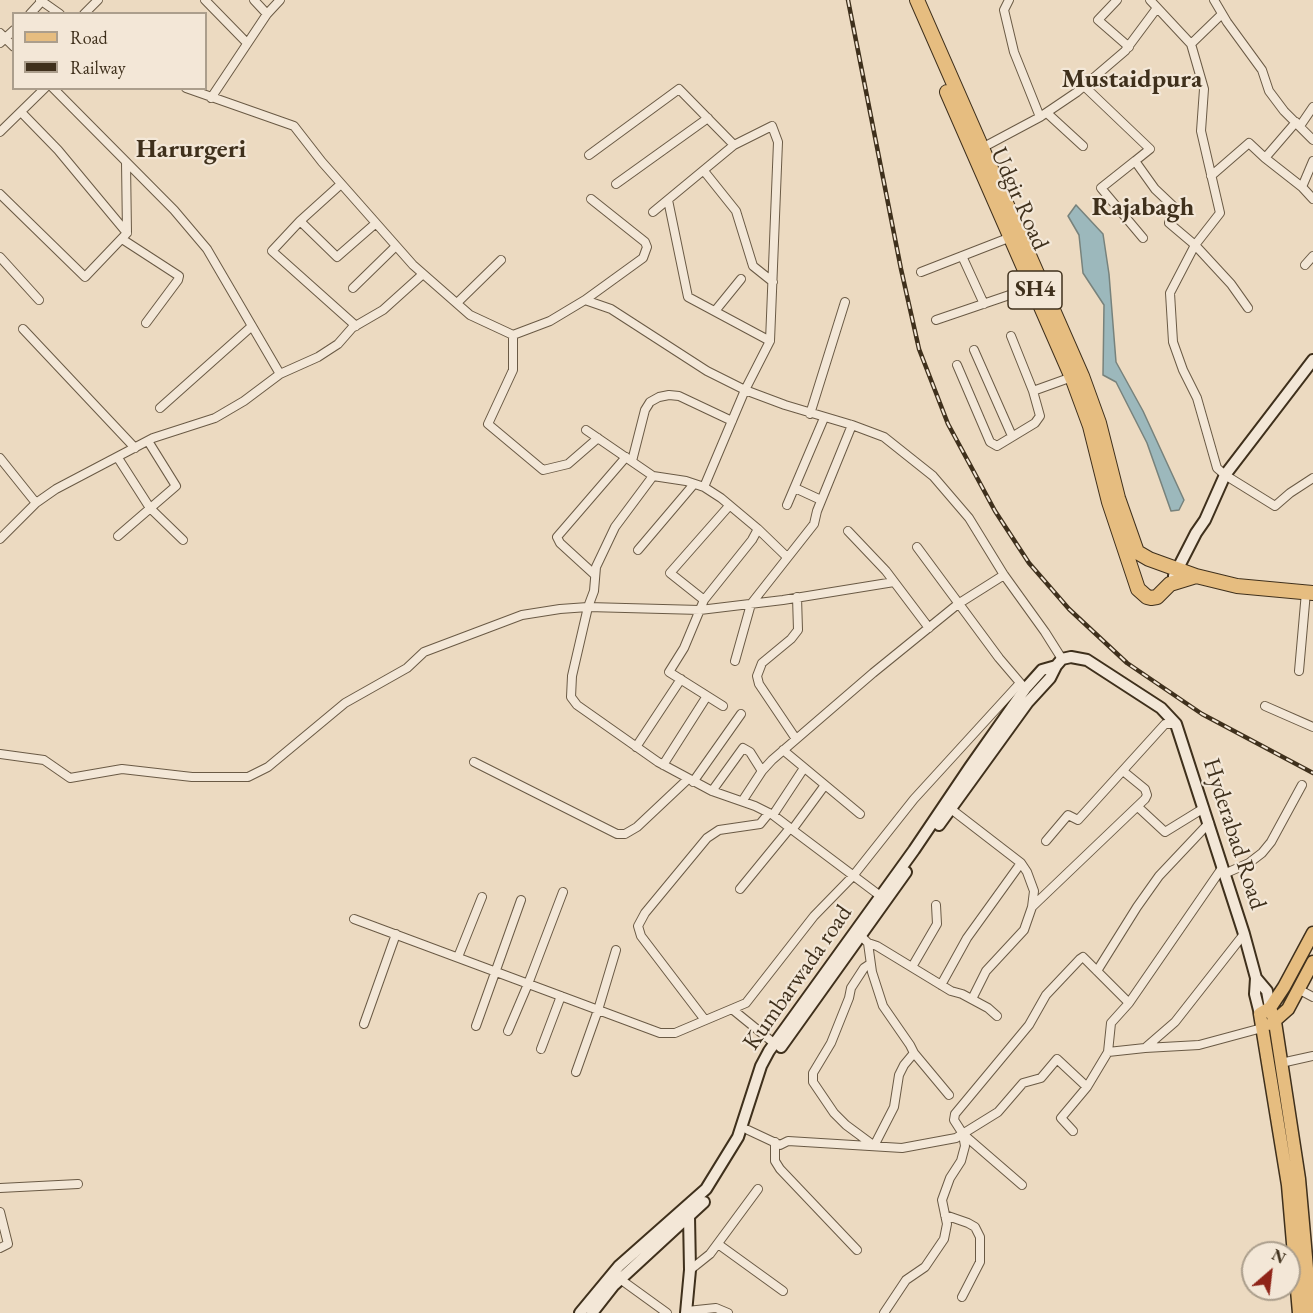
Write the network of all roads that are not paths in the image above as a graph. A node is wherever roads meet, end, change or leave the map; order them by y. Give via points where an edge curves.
1 (98, 0) edge
2 (205, 0) edge
3 (254, 0) edge
4 (280, 0) edge
5 (906, 0) edge
6 (917, 0) edge
7 (1009, 0) edge
8 (1117, 0) edge
9 (1150, 0) edge
10 (1214, 0) edge
11 (40, 1) edge
12 (1157, 8) junction
13 (57, 12) edge
14 (86, 12) edge
15 (267, 14) junction
16 (1222, 15) junction
17 (247, 43) junction
18 (1191, 44) junction
19 (1129, 46) junction
20 (1084, 86) junction
21 (43, 90) edge
22 (55, 90) edge
23 (191, 90) edge
24 (211, 98) junction
25 (1313, 107) edge
26 (21, 112) junction
27 (1044, 115) junction
28 (708, 118) junction
29 (1298, 124) junction
30 (0, 132) edge
31 (1313, 140) edge
32 (735, 145) junction
33 (1083, 146) dead end
34 (978, 149) junction
35 (589, 155) dead end
36 (1264, 158) junction
37 (1135, 161) junction
38 (1313, 161) edge
39 (126, 162) junction
40 (704, 171) junction
41 (1211, 176) junction
42 (341, 184) junction
43 (616, 184) dead end
44 (1302, 187) junction
45 (0, 194) edge
46 (591, 199) dead end
47 (1313, 199) edge
48 (668, 200) junction
49 (653, 212) dead end
50 (300, 221) junction
51 (376, 223) junction
52 (125, 236) junction
53 (1011, 237) junction
54 (1143, 238) dead end
55 (1195, 245) junction
56 (396, 246) junction
57 (962, 256) junction
58 (1313, 256) edge
59 (0, 257) edge
60 (501, 260) dead end
61 (1305, 265) dead end
62 (921, 272) dead end
63 (423, 274) junction
64 (741, 279) dead end
65 (772, 282) junction
66 (1033, 287) junction
67 (353, 288) dead end
68 (39, 300) dead end
69 (585, 300) junction
70 (845, 302) dead end
71 (457, 303) junction
72 (984, 304) junction
73 (1248, 308) dead end
74 (715, 311) junction
75 (936, 320) dead end
76 (146, 323) dead end
77 (252, 326) junction
78 (356, 326) junction
79 (23, 329) dead end
80 (513, 335) junction
81 (1011, 336) dead end
82 (770, 341) junction
83 (974, 350) dead end
84 (1313, 360) edge
85 (957, 365) dead end
86 (280, 374) junction
87 (1072, 377) junction
88 (745, 390) junction
89 (1033, 391) junction
90 (160, 408) dead end
91 (810, 414) junction
92 (824, 418) junction
93 (732, 421) junction
94 (852, 425) junction
95 (586, 430) dead end
96 (1012, 436) junction
97 (598, 438) junction
98 (148, 441) junction
99 (135, 448) junction
100 (0, 458) edge
101 (118, 458) junction
102 (629, 459) junction
103 (1225, 475) junction
104 (653, 476) junction
105 (1313, 478) edge
106 (694, 484) junction
107 (704, 487) junction
108 (795, 488) junction
109 (821, 500) junction
110 (36, 503) junction
111 (787, 505) dead end
112 (729, 506) junction
113 (150, 508) junction
114 (758, 529) junction
115 (848, 531) dead end
116 (118, 536) dead end
117 (0, 539) edge
118 (183, 540) dead end
119 (917, 547) dead end
120 (638, 550) dead end
121 (788, 557) junction
122 (1178, 569) junction
123 (595, 575) junction
124 (1004, 575) junction
125 (1196, 576) junction
126 (894, 582) junction
127 (1170, 584) junction
128 (1309, 593) edge
129 (797, 597) junction
130 (704, 600) junction
131 (751, 604) junction
132 (958, 604) junction
133 (588, 607) junction
134 (700, 610) junction
135 (929, 628) junction
136 (735, 661) dead end
137 (1059, 663) junction
138 (1299, 671) dead end
139 (681, 679) junction
140 (1023, 686) junction
141 (707, 696) junction
142 (723, 706) dead end
143 (1265, 706) dead end
144 (741, 714) dead end
145 (1176, 724) junction
146 (1312, 725) edge
147 (796, 739) junction
148 (636, 747) junction
149 (783, 750) junction
150 (0, 754) edge
151 (474, 762) dead end
152 (663, 765) junction
153 (804, 768) junction
154 (762, 771) junction
155 (1123, 771) junction
156 (691, 781) junction
157 (825, 785) junction
158 (1302, 785) dead end
159 (712, 791) junction
160 (744, 800) junction
161 (1138, 807) junction
162 (1204, 808) junction
163 (951, 809) junction
164 (771, 814) junction
165 (860, 814) dead end
166 (1209, 823) junction
167 (791, 829) junction
168 (1046, 841) dead end
169 (1021, 863) junction
170 (1223, 871) junction
171 (854, 876) junction
172 (740, 888) dead end
173 (563, 892) dead end
174 (482, 897) dead end
175 (884, 898) junction
176 (521, 900) dead end
177 (936, 905) dead end
178 (1032, 907) junction
179 (354, 919) dead end
180 (1244, 933) junction
181 (1313, 933) edge
182 (396, 934) junction
183 (865, 940) junction
184 (616, 950) dead end
185 (458, 957) junction
186 (1313, 962) edge
187 (870, 964) junction
188 (912, 968) junction
189 (495, 971) junction
190 (1097, 971) junction
191 (528, 984) junction
192 (941, 985) junction
193 (1299, 989) junction
194 (561, 996) junction
195 (1313, 997) edge
196 (972, 999) junction
197 (1129, 1003) junction
198 (732, 1009) junction
199 (598, 1010) junction
200 (1265, 1011) junction
201 (997, 1016) dead end
202 (705, 1020) junction
203 (1275, 1022) junction
204 (364, 1024) dead end
205 (476, 1026) dead end
206 (1262, 1028) junction
207 (508, 1031) dead end
208 (775, 1044) junction
209 (1144, 1048) junction
210 (541, 1049) dead end
211 (1108, 1052) junction
212 (914, 1053) junction
213 (1313, 1056) edge
214 (1281, 1063) junction
215 (576, 1072) dead end
216 (1087, 1087) junction
217 (949, 1095) dead end
218 (748, 1130) junction
219 (1073, 1131) dead end
220 (963, 1134) junction
221 (774, 1142) junction
222 (874, 1146) junction
223 (78, 1184) dead end
224 (1022, 1185) dead end
225 (0, 1188) edge
226 (758, 1189) dead end
227 (0, 1212) edge
228 (945, 1215) junction
229 (688, 1216) junction
230 (718, 1244) junction
231 (0, 1248) edge
232 (857, 1250) dead end
233 (690, 1270) junction
234 (620, 1279) junction
235 (783, 1291) dead end
236 (962, 1297) dead end
237 (686, 1312) edge
238 (580, 1313) edge
239 (592, 1313) edge
240 (667, 1313) edge
241 (728, 1313) edge
242 (884, 1313) edge
243 (1299, 1313) edge
244 (1311, 1313) edge

1 - 14 street
2 - 17 street
3 - 15 street
4 - 15 street
5 - 34 highway, Udgir Road / SH4
6 - 34 highway, Udgir Road / SH4
7 - 27 street via 1004,10 1014,52
8 - 19 street via 1098,20
9 - 12 street
10 - 16 street
11 - 13 street
12 - 18 street
12 - 19 street
15 - 17 street
16 - 18 street
16 - 29 street via 1262,70 1269,91
17 - 24 street
18 - 41 street via 1204,89 1201,131
19 - 20 street
20 - 27 street
20 - 37 street via 1150,148
21 - 26 street
22 - 39 street
23 - 24 street
24 - 42 street via 294,126
25 - 29 street
26 - 30 street
26 - 52 street via 58,150
27 - 33 street
27 - 34 street
28 - 32 street
28 - 35 street via 679,88
28 - 43 street
29 - 31 street
29 - 36 street
32 - 40 street
32 - 65 street via 772,126 778,142
34 - 53 highway, Udgir Road / SH4
34 - 122 highway, Udgir Road / SH4 via 1082,376 1134,547 1142,556
36 - 41 street via 1249,143
36 - 44 street
37 - 54 street via 1101,188
37 - 55 street via 1174,207 1168,223
38 - 44 street
39 - 52 street
39 - 77 street via 207,249
40 - 48 street
40 - 65 street via 736,211 753,266
41 - 55 street via 1220,213
42 - 50 street
42 - 51 street
44 - 47 street
45 - 52 street via 84,277
46 - 69 street via 645,242 647,248 643,258
48 - 49 street
48 - 74 street via 688,297
50 - 51 street via 338,257
50 - 78 street via 272,251
51 - 56 street
52 - 76 street via 179,276
53 - 57 street
53 - 66 highway, Udgir Road / SH4
55 - 73 street
55 - 103 street via 1170,293 1173,342 1197,398 1217,468
56 - 63 street
56 - 67 street
57 - 62 street
57 - 72 street
58 - 61 street
59 - 68 street
60 - 71 street
63 - 71 street
63 - 78 street via 383,310
64 - 74 street
65 - 82 street
66 - 72 street
66 - 87 highway, Udgir Road / SH4
69 - 80 street via 550,321
69 - 88 street via 611,309 707,371
70 - 91 street
71 - 80 street via 471,315
72 - 75 street
74 - 82 street
77 - 86 street
77 - 90 street
78 - 86 street via 318,357
79 - 99 street
80 - 97 street via 513,370 488,424 543,470 568,464
81 - 89 street
82 - 88 street
83 - 96 street
84 - 103 street
85 - 96 street via 992,445
86 - 98 street via 215,418
87 - 89 street
87 - 127 highway, Udgir Road / SH4 via 1138,589 1151,598
88 - 91 street
88 - 93 street
89 - 96 street via 1040,416
91 - 92 street
92 - 94 street
92 - 108 street
93 - 102 street via 679,396 659,397 645,410
93 - 107 street
94 - 109 street
94 - 124 street via 884,437 933,476 969,518
95 - 97 street
97 - 102 street
98 - 99 street
98 - 113 street via 176,486
99 - 101 street
100 - 110 street
101 - 110 street
101 - 113 street
102 - 104 street
102 - 123 street via 557,537
103 - 105 street via 1275,506
103 - 122 street
104 - 106 street
104 - 123 street via 615,527
106 - 107 street
106 - 120 street
107 - 112 street
108 - 109 street
108 - 111 street
109 - 121 street via 814,524
110 - 117 street
112 - 114 street
112 - 130 street via 670,573
113 - 116 street
113 - 118 street
114 - 121 street
114 - 130 street
115 - 126 street
119 - 132 street
121 - 131 street
122 - 125 highway
122 - 127 street
123 - 133 street
124 - 132 street
124 - 137 street via 1045,632
125 - 127 highway
125 - 128 highway via 1237,586
126 - 129 street
126 - 135 street
128 - 138 street
129 - 131 street
129 - 147 street via 798,630 762,663 757,676
130 - 134 street
131 - 134 street
131 - 136 street
132 - 135 street
132 - 140 street
133 - 134 street
133 - 148 street via 571,697
133 - 150 street via 522,615 424,652 407,668 345,703 273,764 253,776 192,777 122,769 70,778 44,760
134 - 139 street via 669,672
135 - 147 street
137 - 140 street, Kumbarwada road via 1042,670
137 - 145 street, Hyderabad Road via 1071,657 1087,660 1161,708
137 - 163 street, Kumbarwada road
139 - 141 street
139 - 148 street
140 - 171 street via 914,799
140 - 175 street, Kumbarwada road
141 - 142 street
141 - 152 street
143 - 146 street
144 - 156 street
145 - 155 street via 1166,724
145 - 162 street, Hyderabad Road
147 - 149 street
148 - 152 street
149 - 153 street
149 - 154 street
151 - 156 street via 617,834 631,832
152 - 156 street
153 - 157 street
153 - 164 street
154 - 159 street via 748,749 743,748
154 - 160 street
155 - 161 street via 1145,789 1147,795
155 - 168 street via 1077,820 1068,815
156 - 159 street
157 - 165 street
157 - 167 street
158 - 170 street via 1262,853 1249,863
159 - 160 street
160 - 164 street
161 - 162 street via 1166,832
161 - 178 street
162 - 166 street, Hyderabad Road
163 - 169 street
163 - 175 street, Kumbarwada road
164 - 167 street
164 - 202 street via 760,824 719,830 707,838 645,913 639,926 640,936
166 - 170 street, Hyderabad Road
166 - 190 street via 1159,876
167 - 171 street
167 - 172 street
169 - 178 street via 1034,891
169 - 192 street via 967,938
170 - 180 street, Hyderabad Road
170 - 197 street
171 - 175 street
171 - 198 street via 814,916 746,1003
173 - 191 street
174 - 185 street
175 - 183 street, Kumbarwada road
175 - 208 street, Kumbarwada road
176 - 189 street
177 - 188 street via 937,924
178 - 196 street via 1024,930 986,971
179 - 182 street
180 - 200 street, Hyderabad Road via 1256,978 1267,991
180 - 209 street via 1175,1022
181 - 200 main road via 1284,987
182 - 185 street
182 - 204 street
183 - 187 street
183 - 188 street
183 - 218 street, Kumbarwada road via 768,1065
184 - 199 street
185 - 189 street
186 - 193 main road
187 - 212 street via 883,1006
187 - 222 street via 851,988 831,1043 813,1073 813,1082 834,1113
188 - 192 street
189 - 191 street
189 - 205 street
190 - 197 street
190 - 220 street via 1083,957 1046,995 1029,1025 955,1114 954,1120
191 - 194 street
191 - 207 street
192 - 196 street
193 - 195 street
193 - 203 main road
194 - 199 street
194 - 210 street
196 - 201 street
197 - 211 street via 1111,1023
198 - 202 street
198 - 208 street
199 - 202 street via 665,1034
199 - 215 street
200 - 203 main road, Hyderabad Road
200 - 206 main road, Hyderabad Road
203 - 206 main road
203 - 214 main road, Hyderabad Road
206 - 209 street via 1199,1045
206 - 243 main road, Hyderabad Road via 1288,1185
208 - 238 street, Kumbarwada road via 763,1061 738,1137 714,1178 698,1197 619,1266
209 - 211 street
211 - 216 street
212 - 217 street
212 - 222 street via 899,1075 894,1107
213 - 214 street
214 - 244 main road, Hyderabad Road via 1299,1179
216 - 219 street via 1061,1118
216 - 220 street via 1057,1059 1041,1078 1023,1083 998,1112
218 - 221 street
218 - 229 street, Kumbarwada road via 720,1181
220 - 222 street via 902,1148
220 - 224 street
220 - 228 street via 961,1161 942,1200
221 - 222 street
221 - 232 street via 775,1161 780,1169
223 - 225 street
226 - 230 street
227 - 231 street via 8,1244
228 - 236 street via 975,1227 980,1237 980,1262
228 - 242 street via 945,1239 925,1267 906,1280
229 - 233 street
229 - 234 street, Kumbarwada road
230 - 233 street
230 - 235 street
233 - 237 street
234 - 239 street, Kumbarwada road
234 - 240 street
237 - 241 street via 716,1308

